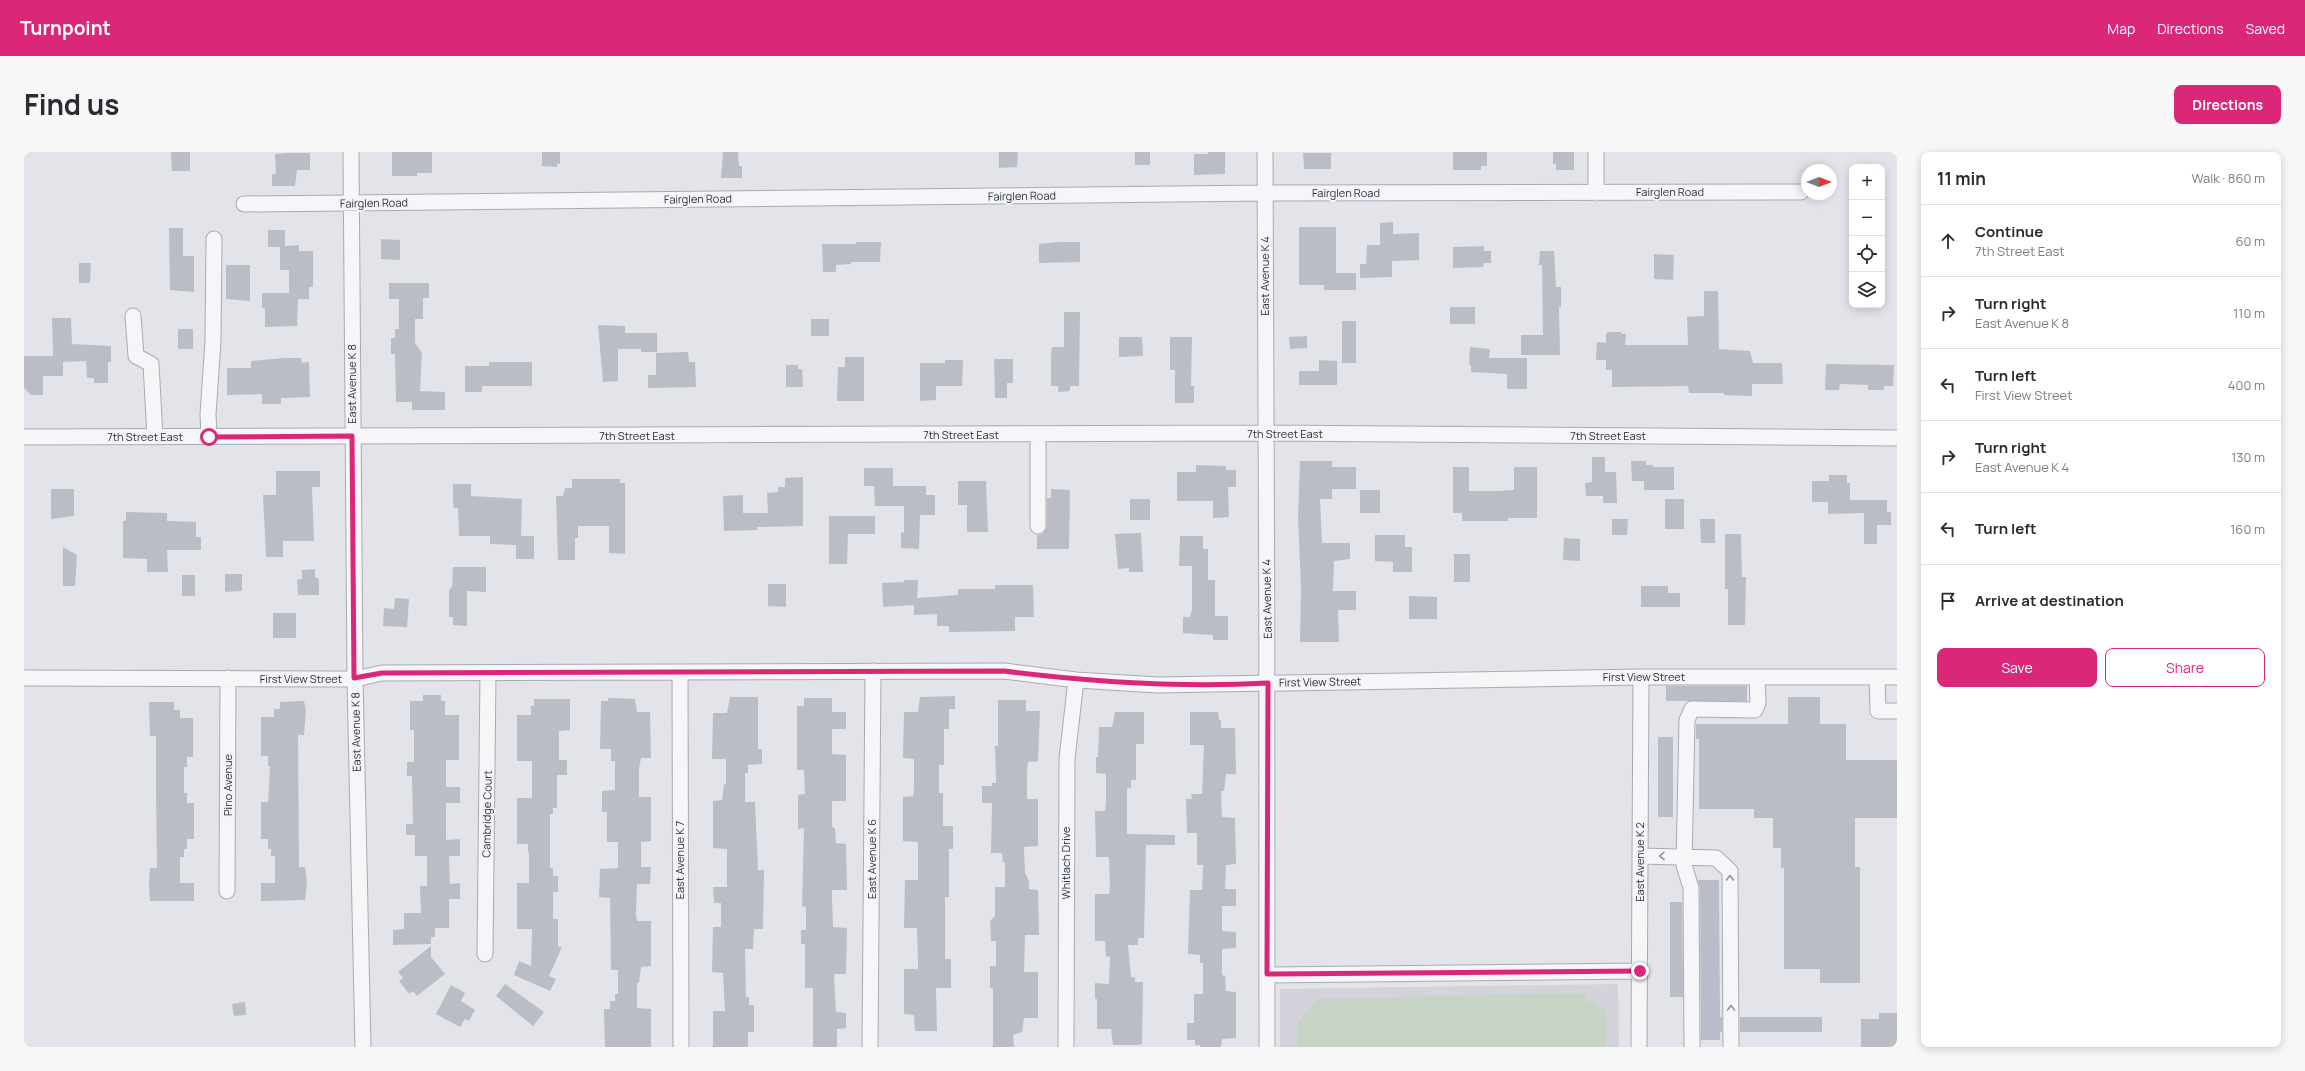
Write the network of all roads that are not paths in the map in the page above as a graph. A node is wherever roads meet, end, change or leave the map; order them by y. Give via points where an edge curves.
1 (350, 152) edge
2 (1265, 152) edge
3 (1596, 152) edge
4 (1801, 192) dead end
5 (1265, 193) junction
6 (1596, 193) junction
7 (351, 203) junction
8 (244, 204) dead end
9 (214, 238) dead end
10 (133, 316) dead end
11 (1265, 434) junction
12 (1038, 435) junction
13 (352, 436) junction
14 (24, 437) edge
15 (155, 437) junction
16 (209, 437) junction
17 (1897, 438) edge
18 (1038, 526) dead end
19 (873, 672) junction
20 (488, 673) junction
21 (680, 673) junction
22 (1641, 677) junction
23 (1757, 677) junction
24 (1877, 677) junction
25 (1897, 677) edge
26 (24, 678) edge
27 (228, 678) junction
28 (354, 678) junction
29 (1076, 680) junction
30 (1268, 683) junction
31 (1897, 711) edge
32 (1684, 855) junction
33 (1640, 856) junction
34 (227, 891) dead end
35 (485, 954) dead end
36 (1640, 971) junction
37 (1267, 974) junction
38 (363, 1047) edge
39 (681, 1047) edge
40 (870, 1047) edge
41 (1066, 1047) edge
42 (1267, 1047) edge
43 (1639, 1047) edge
44 (1692, 1047) edge
45 (1731, 1047) edge

1 - 7 street, East Avenue K 8
2 - 5 street, East Avenue K 4
3 - 6 street
4 - 6 street, Fairglen Road
5 - 6 street, Fairglen Road
5 - 7 street, Fairglen Road
5 - 11 street, East Avenue K 4
7 - 8 street, Fairglen Road
7 - 13 street, East Avenue K 8
9 - 16 street
10 - 15 street via 136,356 151,364
11 - 12 street, 7th Street East
11 - 17 street, 7th Street East
11 - 30 street, East Avenue K 4
12 - 13 street, 7th Street East
12 - 18 street
13 - 16 street, 7th Street East
13 - 28 street, East Avenue K 8
14 - 15 street, 7th Street East
15 - 16 street, 7th Street East
19 - 21 street, First View Street
19 - 29 street, First View Street via 1004,671
19 - 40 street, East Avenue K 6
20 - 21 street, First View Street
20 - 28 street, First View Street via 382,673
20 - 35 street, Cambridge Court
21 - 39 street, East Avenue K 7
22 - 23 street, First View Street
22 - 30 street, First View Street
22 - 33 street, East Avenue K 2
23 - 24 street, First View Street
23 - 32 street via 1758,703 1754,710 1692,709 1687,720
24 - 25 street, First View Street
24 - 31 street via 1878,711
26 - 27 street, First View Street
27 - 28 street, First View Street
27 - 34 street, Pino Avenue
28 - 38 street, East Avenue K 8
29 - 30 street, First View Street via 1158,684
29 - 41 street, Whitlach Drive via 1066,759
30 - 37 street, East Avenue K 4
32 -> 33 street
32 - 44 street via 1684,865 1691,888
45 -> 32 street via 1730,871 1716,858
33 - 36 street, East Avenue K 2
36 - 37 street
36 - 43 street, East Avenue K 2
37 - 42 street, East Avenue K 4

